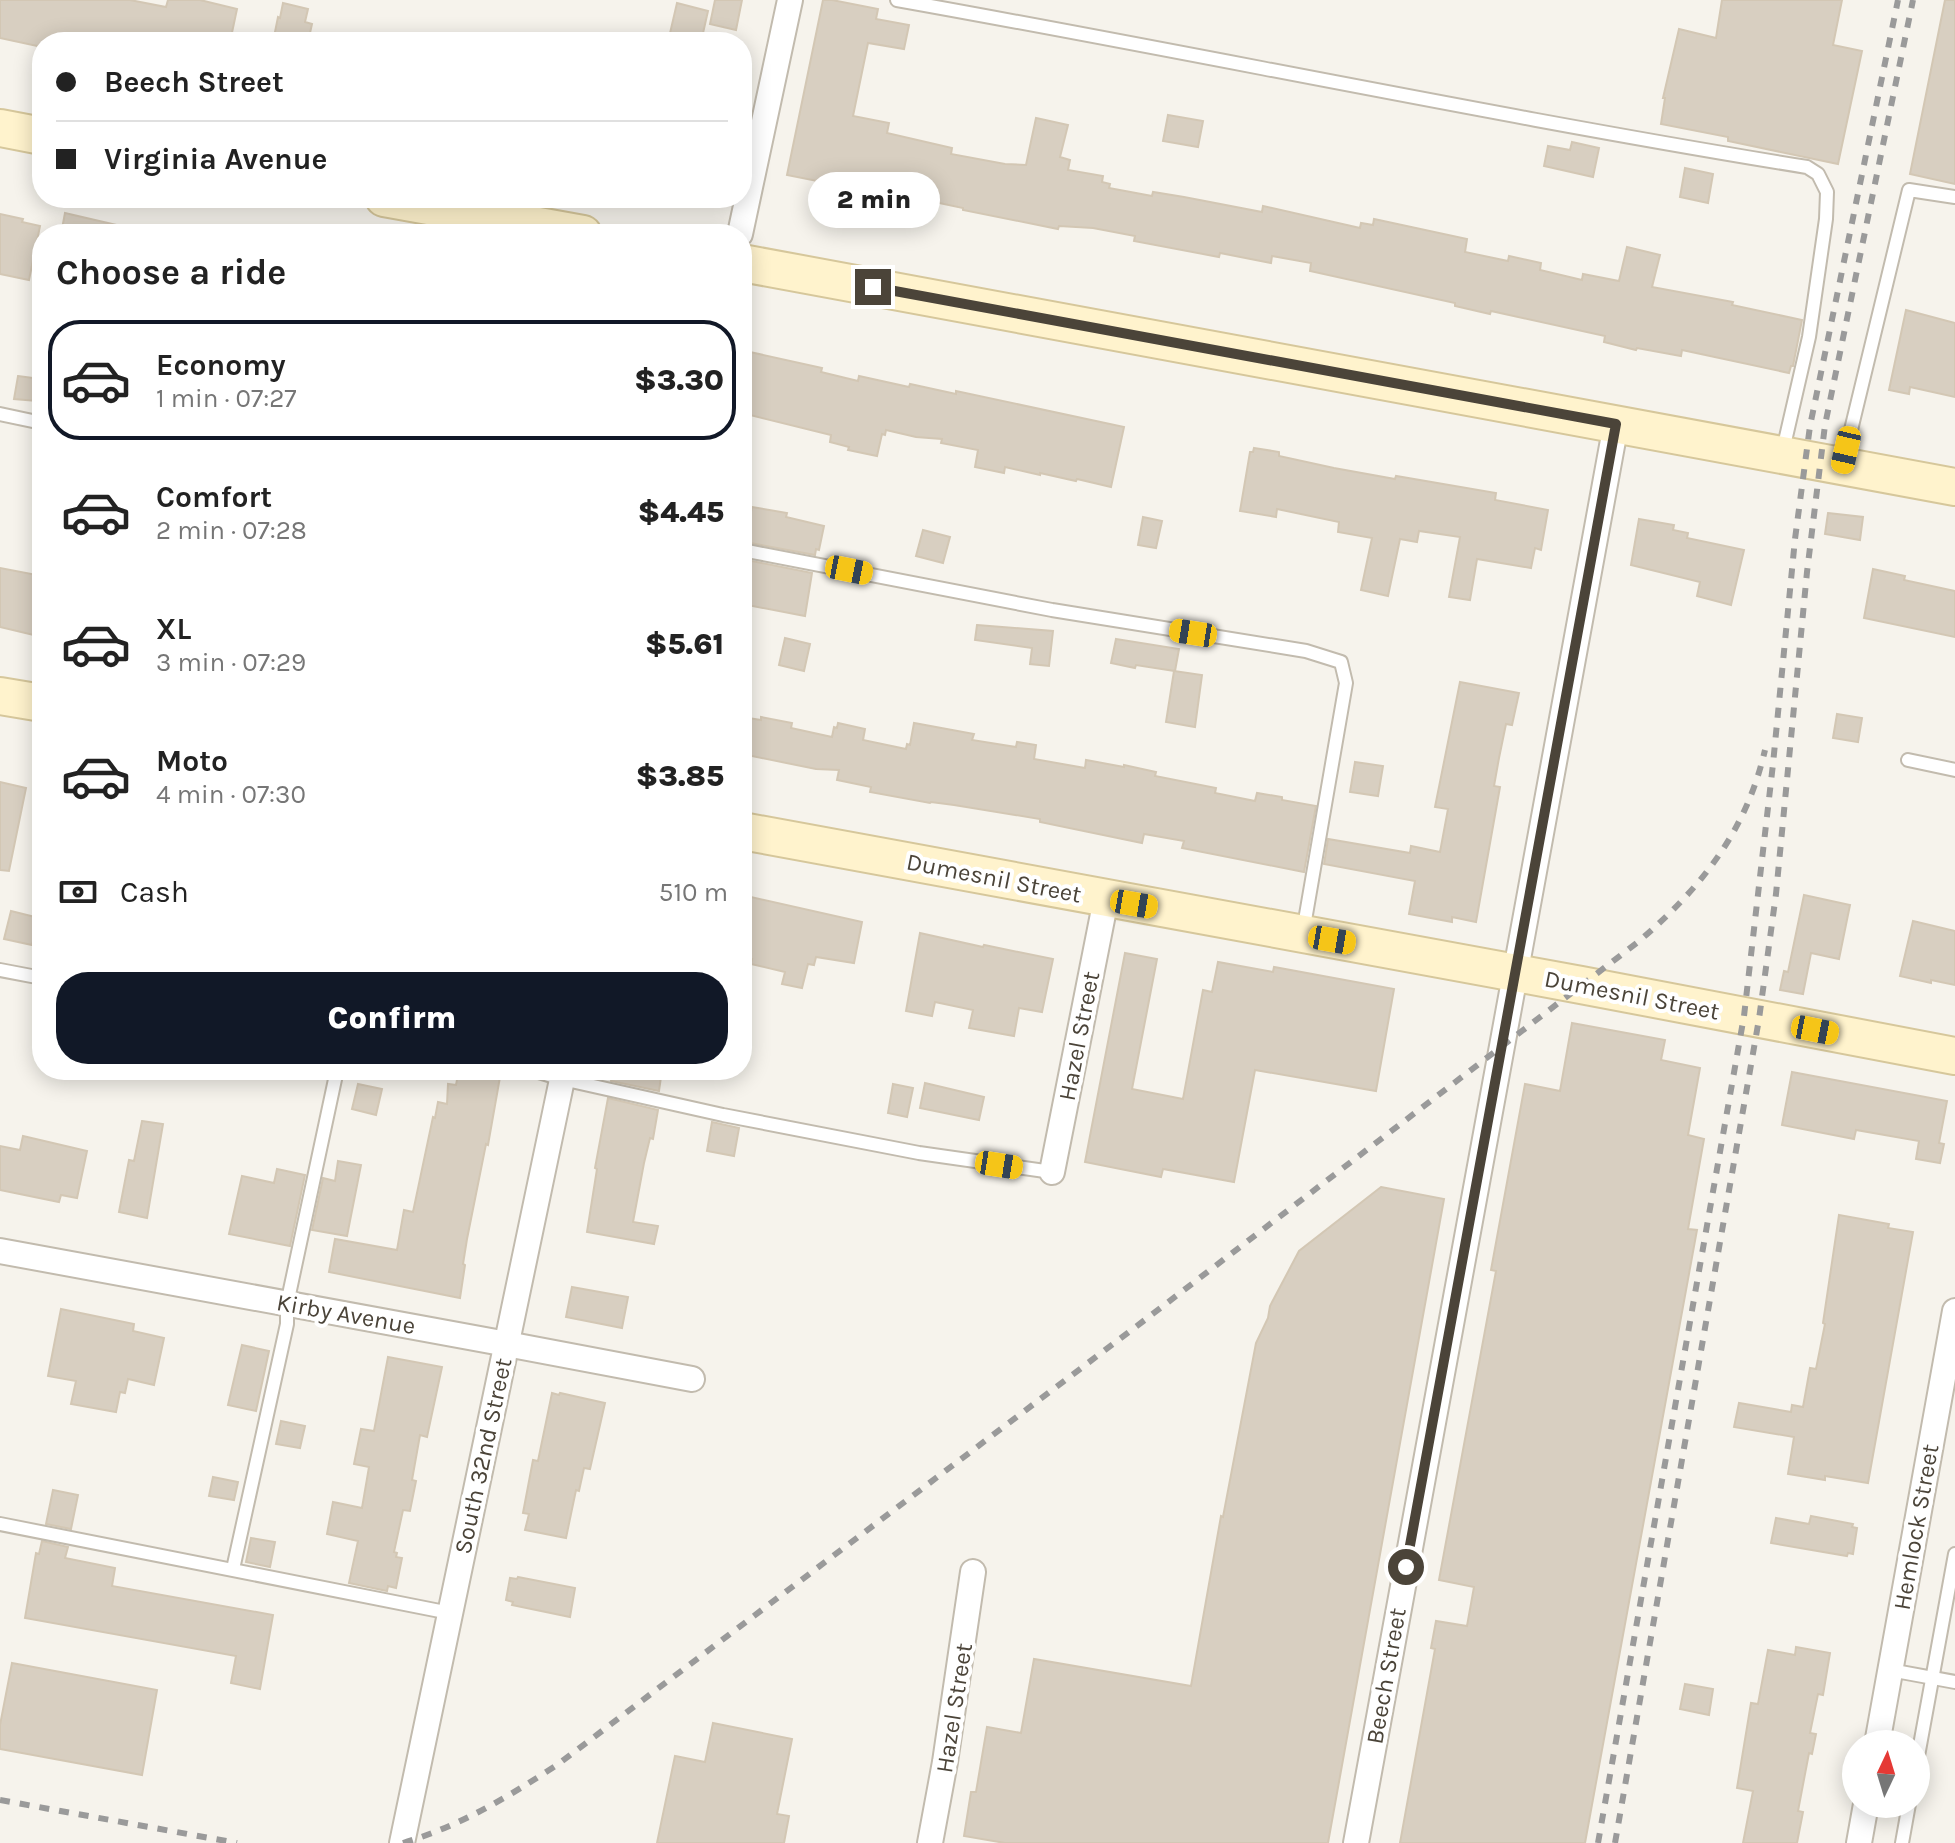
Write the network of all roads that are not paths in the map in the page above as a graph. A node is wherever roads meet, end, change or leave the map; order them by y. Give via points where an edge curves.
1 (790, 0) edge
2 (897, 0) edge
3 (0, 128) edge
4 (32, 134) edge
5 (752, 178) edge
6 (1955, 197) edge
7 (439, 208) edge
8 (528, 224) edge
9 (752, 265) edge
10 (0, 414) edge
11 (32, 421) edge
12 (1616, 424) junction
13 (1782, 455) junction
14 (1842, 467) junction
15 (1955, 487) edge
16 (752, 552) edge
17 (0, 696) edge
18 (32, 701) edge
19 (1908, 760) dead end
20 (1955, 770) edge
21 (752, 833) edge
22 (1106, 899) junction
23 (1302, 935) junction
24 (0, 970) edge
25 (1515, 973) junction
26 (32, 976) edge
27 (1955, 1056) edge
28 (335, 1080) edge
29 (562, 1080) edge
30 (586, 1080) edge
31 (1052, 1172) joint
32 (0, 1251) edge
33 (287, 1304) junction
34 (1955, 1311) edge
35 (507, 1344) junction
36 (692, 1379) dead end
37 (0, 1524) edge
38 (1955, 1554) edge
39 (233, 1569) junction
40 (973, 1572) dead end
41 (450, 1613) junction
42 (1890, 1670) junction
43 (1932, 1677) junction
44 (1955, 1682) edge
45 (1879, 1730) edge
46 (1923, 1730) edge
47 (1863, 1818) edge
48 (1906, 1818) edge
49 (402, 1843) edge
50 (930, 1843) edge
51 (1356, 1843) edge
52 (1859, 1843) edge
53 (1902, 1843) edge

1 - 5 street
2 - 13 lane via 1807,167 1818,174 1827,192 1826,219 1809,337
3 - 4 main road
6 - 14 lane via 1909,190
7 - 8 main road
9 - 12 main road
10 - 11 lane
12 - 13 main road
12 - 25 street, Beech Street
13 - 14 main road
14 - 15 main road
16 - 23 lane via 1052,610 1306,651 1341,662 1346,683
17 - 18 main road
19 - 20 lane
21 - 22 main road, Dumesnil Street
22 - 23 main road, Dumesnil Street
22 - 31 street, Hazel Street
23 - 25 main road, Dumesnil Street
24 - 26 lane
25 - 27 main road, Dumesnil Street
25 - 51 street, Beech Street
28 - 33 lane
29 - 35 street, South 32nd Street
30 - 31 lane via 723,1115
32 - 33 street, Kirby Avenue
33 - 35 street, Kirby Avenue
33 - 39 lane
34 - 42 street, Hemlock Street
35 - 36 street, Kirby Avenue
35 - 41 street, South 32nd Street
37 - 39 lane
38 - 43 lane
39 - 41 lane
40 - 50 street, Hazel Street
41 - 49 street, South 32nd Street
42 - 43 lane
42 - 45 street, Hemlock Street
43 - 44 lane
43 - 46 lane
47 - 52 street
48 - 53 lane

